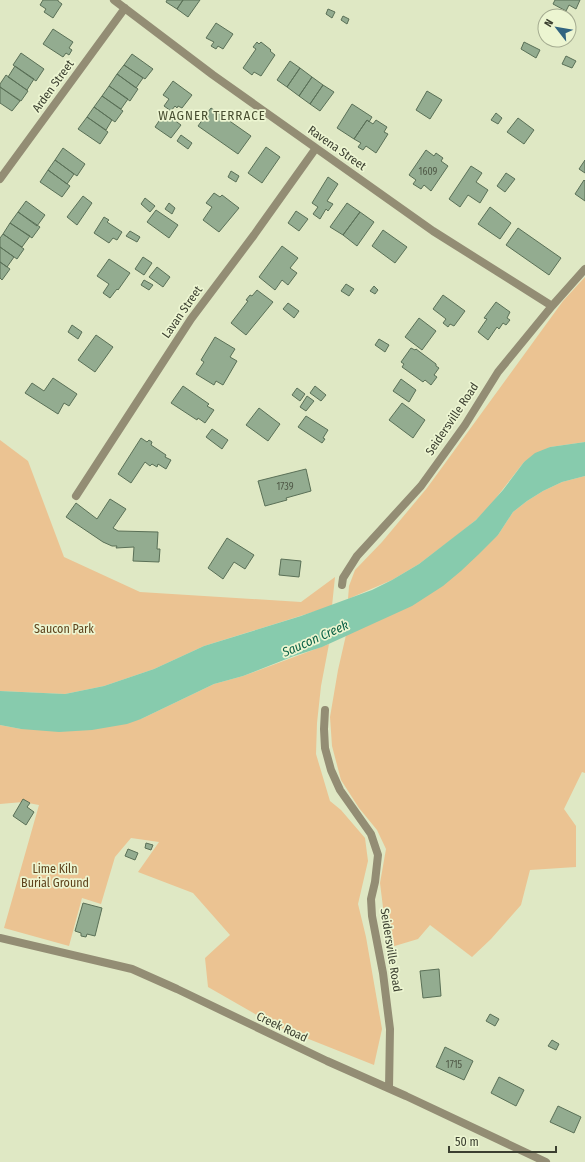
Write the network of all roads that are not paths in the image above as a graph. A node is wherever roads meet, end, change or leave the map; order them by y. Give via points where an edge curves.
1 (114, 0) edge
2 (125, 8) junction
3 (316, 148) junction
4 (0, 179) edge
5 (585, 269) edge
6 (552, 306) junction
7 (76, 496) dead end
8 (342, 585) dead end
9 (325, 710) dead end
10 (0, 938) edge
11 (389, 1088) junction
12 (546, 1162) edge

1 - 2 street, Ravena Street
2 - 3 street, Ravena Street via 213,75
2 - 4 street, Arden Street
3 - 6 street, Ravena Street via 433,231
3 - 7 street, Lavan Street via 191,319
5 - 6 street, Seidersville Road
6 - 8 street, Seidersville Road via 498,372 465,425 421,486 357,556 343,578
9 - 11 street, Seidersville Road via 325,748 331,770 340,790 371,834 378,855 376,882 371,899 390,1029
10 - 11 street, Creek Road via 132,969
11 - 12 street, Creek Road

